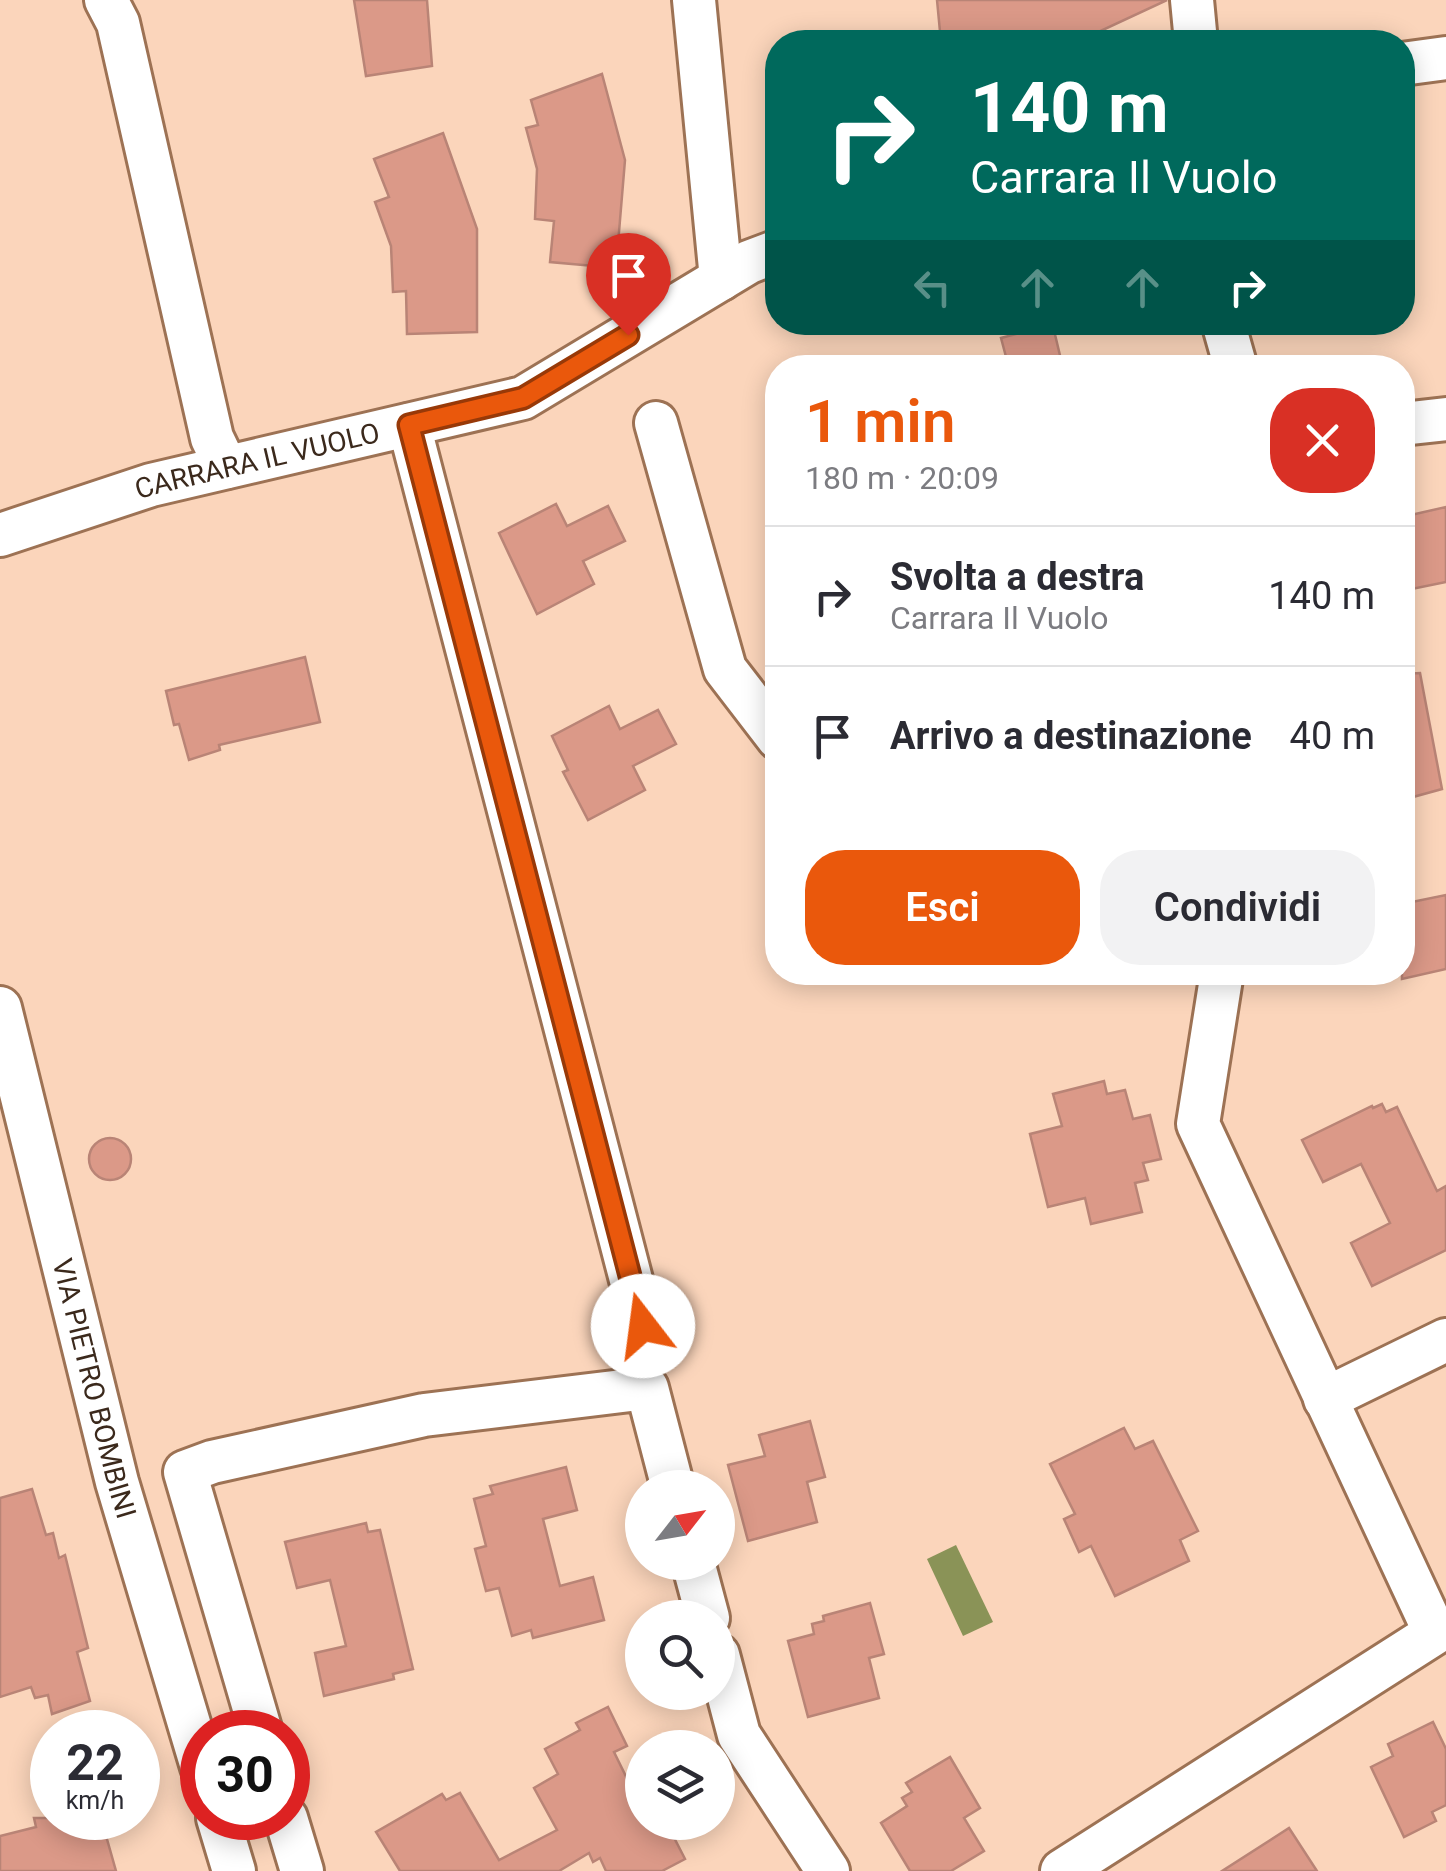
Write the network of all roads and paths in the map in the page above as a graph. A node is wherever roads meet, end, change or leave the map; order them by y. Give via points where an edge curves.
1 (106, 0) edge
2 (694, 0) edge
3 (1192, 0) edge
4 (1195, 30) edge
5 (1446, 58) edge
6 (1415, 62) edge
7 (765, 256) edge
8 (721, 279) junction
9 (1446, 419) edge
10 (656, 423) dead end
11 (1415, 423) edge
12 (409, 425) junction
13 (226, 468) junction
14 (0, 535) edge
15 (765, 721) edge
16 (1220, 985) edge
17 (0, 1008) edge
18 (643, 1326) dead end
19 (1446, 1340) edge
20 (1325, 1399) junction
21 (668, 1470) edge
22 (1440, 1644) edge
23 (185, 1710) edge
24 (254, 1710) edge
25 (732, 1710) edge
26 (225, 1840) edge
27 (293, 1840) edge
28 (234, 1871) edge
29 (302, 1871) edge
30 (828, 1871) edge
31 (1062, 1871) edge

1 - 13 street via 118,24 212,438
2 - 8 street
3 - 4 street
5 - 6 street
7 - 8 street, CARRARA IL VUOLO
8 - 12 street, CARRARA IL VUOLO via 523,398
9 - 11 street
10 - 15 street via 725,669
12 - 13 street, CARRARA IL VUOLO
12 - 18 street
13 - 14 street, CARRARA IL VUOLO via 151,485
16 - 20 street via 1198,1124
17 - 23 street, VIA PIETRO BOMBINI via 117,1482
19 - 20 street
20 - 22 street
21 - 24 street via 646,1388 424,1416 185,1472
22 - 31 street
25 - 30 street via 739,1736
26 - 28 street
27 - 29 street

